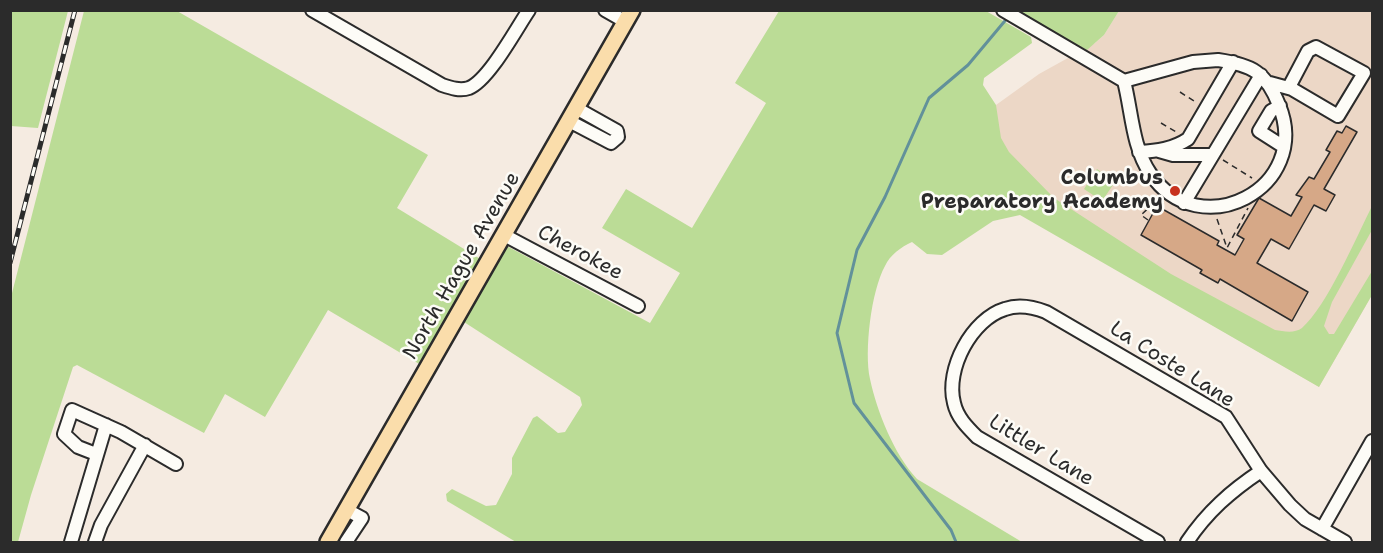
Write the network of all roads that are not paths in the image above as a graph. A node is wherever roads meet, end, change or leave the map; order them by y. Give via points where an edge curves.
1 (312, 10) edge
2 (529, 10) edge
3 (605, 10) edge
4 (1003, 10) edge
5 (629, 16) edge
6 (1233, 62) junction
7 (1266, 79) junction
8 (1124, 81) junction
9 (1289, 87) junction
10 (1280, 106) junction
11 (1284, 147) junction
12 (1159, 151) junction
13 (1139, 152) junction
14 (1212, 155) junction
15 (1184, 203) junction
16 (504, 235) junction
17 (638, 306) dead end
18 (1005, 309) joint
19 (106, 425) junction
20 (1372, 441) edge
21 (145, 445) junction
22 (96, 454) junction
23 (176, 464) dead end
24 (1261, 471) junction
25 (1322, 529) junction
26 (338, 541) edge
27 (71, 543) edge
28 (95, 543) edge
29 (1158, 543) edge
30 (1186, 543) edge
31 (1345, 543) edge

1 - 2 street via 442,85 459,90 482,78
3 - 5 street
4 - 8 street
5 - 16 main road, North Hague Avenue
6 - 7 street
6 - 8 street via 1193,62
6 - 12 street via 1188,139
7 - 9 street
7 - 10 street
7 - 14 street
8 - 13 street
9 - 9 street via 1338,116 1364,73 1316,47 1308,51
10 - 11 street via 1287,137
10 - 11 street via 1271,111 1259,130
11 - 15 street via 1279,164 1262,189 1248,198 1203,207
12 - 13 street
12 - 14 street
13 - 15 street via 1151,175
14 - 15 street
16 - 17 street, Cherokee
16 - 26 main road, North Hague Avenue via 347,510
18 - 24 street, La Coste Lane via 1020,306 1046,312 1201,401 1226,417
18 - 29 street, Littler Lane via 984,321 958,362 952,389 958,416 977,437
19 - 21 street
19 - 22 street
19 - 22 street via 72,410 64,434 78,447
20 - 25 street
21 - 23 street
21 - 28 street
22 - 27 street
24 - 25 street, La Coste Lane via 1290,505
24 - 30 street via 1204,517
25 - 31 street, La Coste Lane

